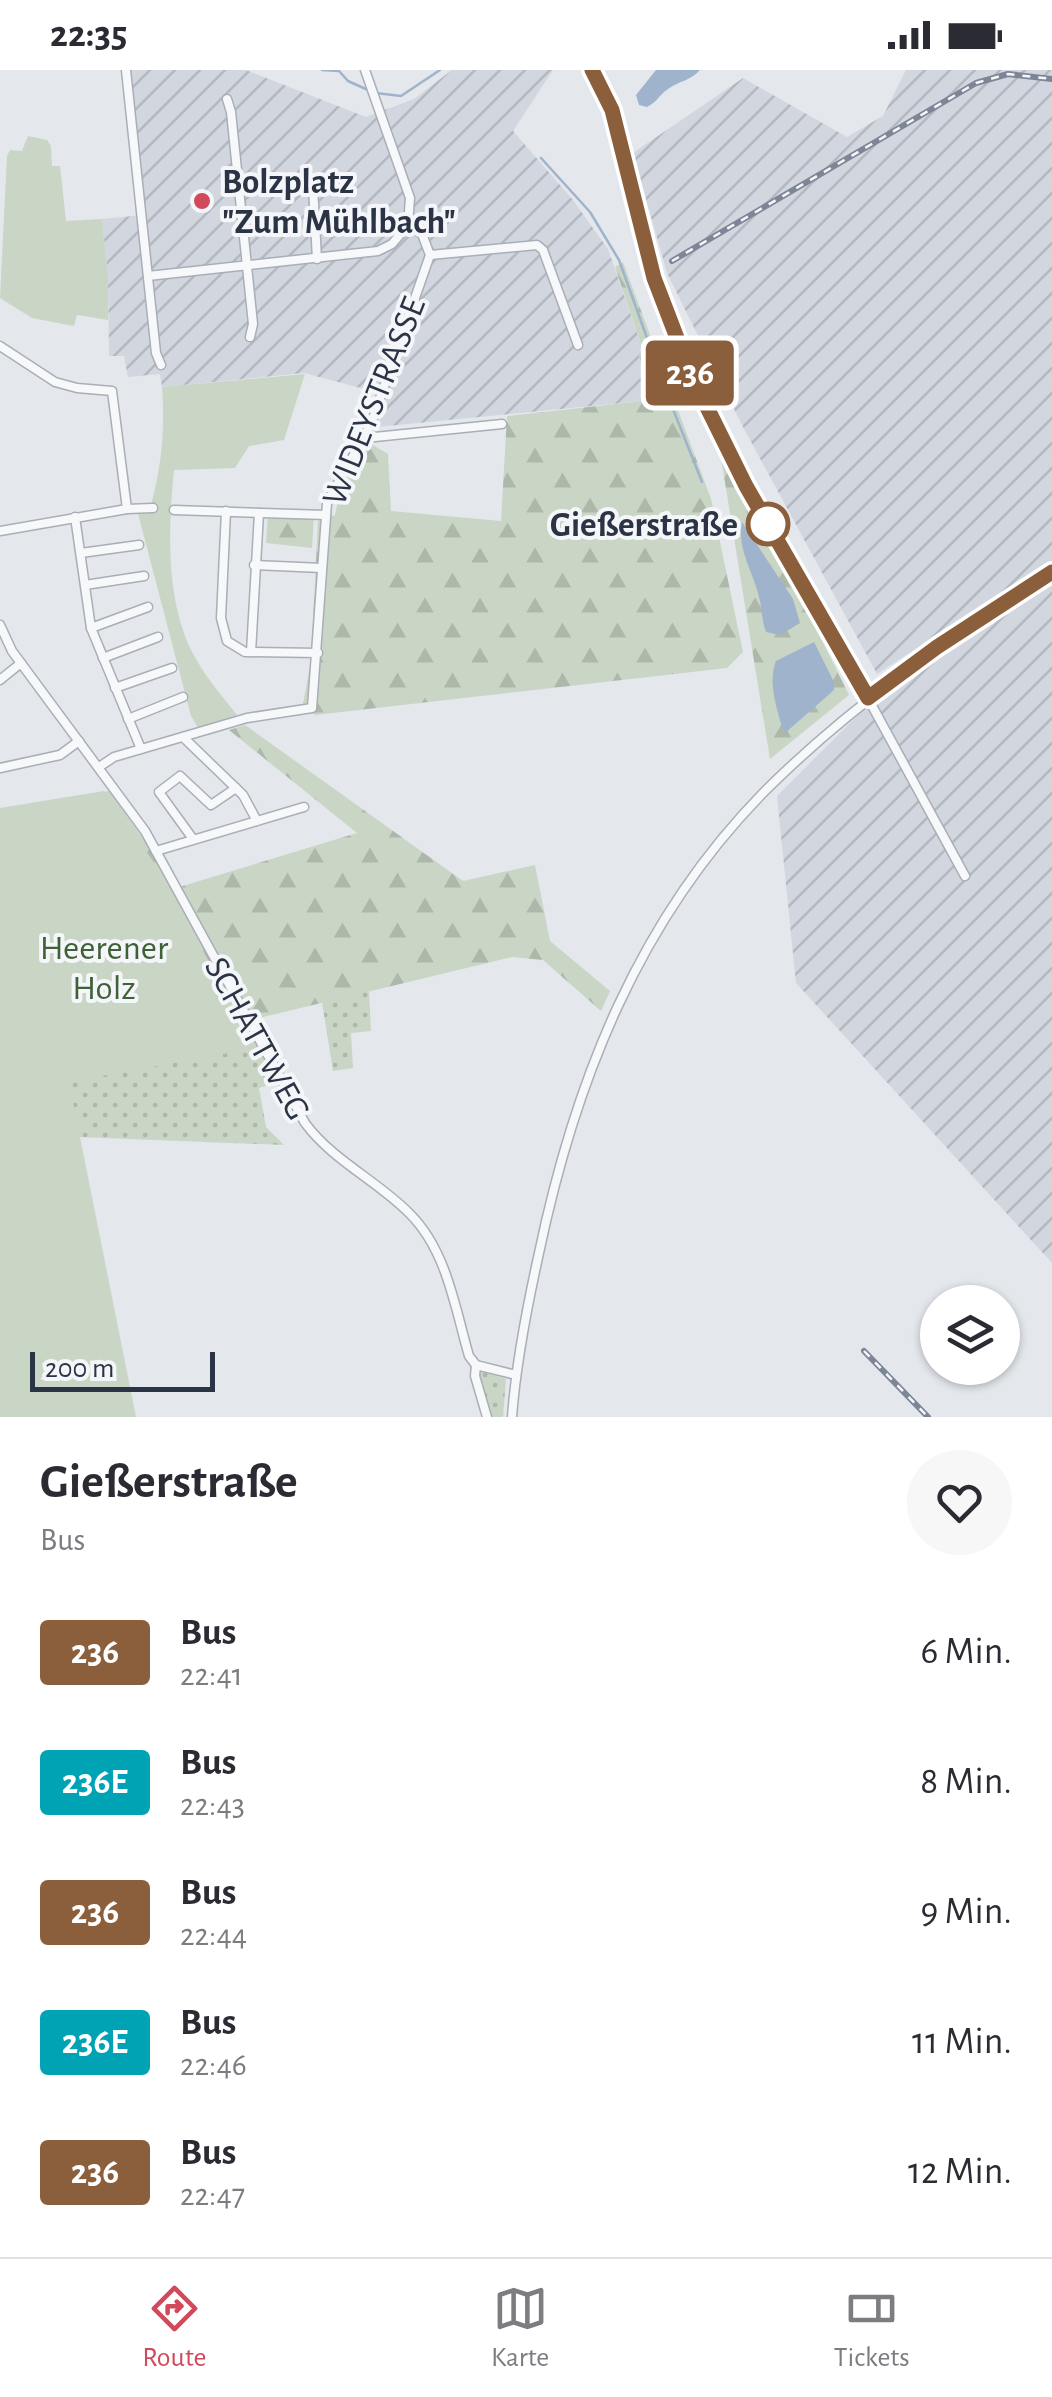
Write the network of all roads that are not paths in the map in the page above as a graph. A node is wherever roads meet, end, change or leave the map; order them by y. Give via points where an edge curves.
1 (126, 70) edge
2 (365, 70) edge
3 (592, 70) edge
4 (227, 99) dead end
5 (313, 187) dead end
6 (408, 225) junction
7 (430, 255) junction
8 (317, 259) junction
9 (247, 266) junction
10 (148, 276) junction
11 (250, 337) dead end
12 (578, 345) dead end
13 (0, 346) edge
14 (161, 365) dead end
15 (502, 424) dead end
16 (365, 438) junction
17 (153, 508) dead end
18 (127, 510) junction
19 (174, 510) dead end
20 (226, 511) junction
21 (259, 513) junction
22 (326, 515) junction
23 (75, 517) junction
24 (0, 531) edge
25 (139, 545) dead end
26 (81, 553) junction
27 (254, 565) junction
28 (322, 568) junction
29 (1052, 572) edge
30 (144, 576) dead end
31 (86, 584) junction
32 (148, 606) dead end
33 (0, 625) edge
34 (91, 628) junction
35 (158, 636) dead end
36 (252, 652) junction
37 (318, 653) junction
38 (103, 658) junction
39 (21, 663) junction
40 (172, 668) dead end
41 (0, 680) edge
42 (115, 688) junction
43 (183, 696) dead end
44 (868, 698) junction
45 (128, 718) junction
46 (183, 737) junction
47 (79, 742) junction
48 (141, 749) junction
49 (99, 767) junction
50 (0, 768) edge
51 (236, 788) junction
52 (304, 807) dead end
53 (257, 821) junction
54 (193, 839) junction
55 (156, 851) junction
56 (965, 876) dead end
57 (476, 1365) junction
58 (516, 1375) junction
59 (487, 1417) edge
60 (512, 1417) edge

1 - 10 street
2 - 6 street, WIDEYSTRASSE via 410,198
3 - 44 street via 612,110 646,250 686,364 746,486
4 - 9 street
5 - 8 street
6 - 7 street, WIDEYSTRASSE via 422,234
6 - 8 street via 378,252
7 - 12 street via 538,245
7 - 16 street, WIDEYSTRASSE
8 - 9 street
9 - 10 street
9 - 11 street
10 - 14 street
13 - 18 street via 56,382 112,392
15 - 16 street
16 - 22 street, WIDEYSTRASSE
17 - 18 street
18 - 23 street
19 - 20 street
20 - 21 street
20 - 36 street via 222,626 232,647
21 - 22 street
21 - 27 street
22 - 28 street, WIDEYSTRASSE
23 - 24 street
23 - 26 street
25 - 26 street
26 - 31 street
27 - 28 street
27 - 36 street
28 - 37 street, WIDEYSTRASSE
29 - 44 street
30 - 31 street
31 - 34 street
32 - 34 street
33 - 39 street, SCHATTWEG
34 - 38 street
35 - 38 street
36 - 37 street
37 - 46 street, WIDEYSTRASSE via 312,708
38 - 42 street
39 - 41 street
39 - 47 street, SCHATTWEG
40 - 42 street
42 - 45 street
43 - 45 street
44 - 56 street
44 - 58 street via 732,828 665,917 628,982 592,1062 559,1163
45 - 48 street
46 - 48 street, WIDEYSTRASSE
46 - 51 street
47 - 49 street, SCHATTWEG
47 - 50 street via 60,755
48 - 49 street, WIDEYSTRASSE
49 - 55 street, SCHATTWEG
51 - 53 street
51 - 54 street via 211,805 180,776 159,792
52 - 53 street
53 - 54 street
54 - 55 street
55 - 57 street, SCHATTWEG via 305,1123 428,1235
57 - 58 street
57 - 59 street, SCHATTWEG
58 - 60 street

